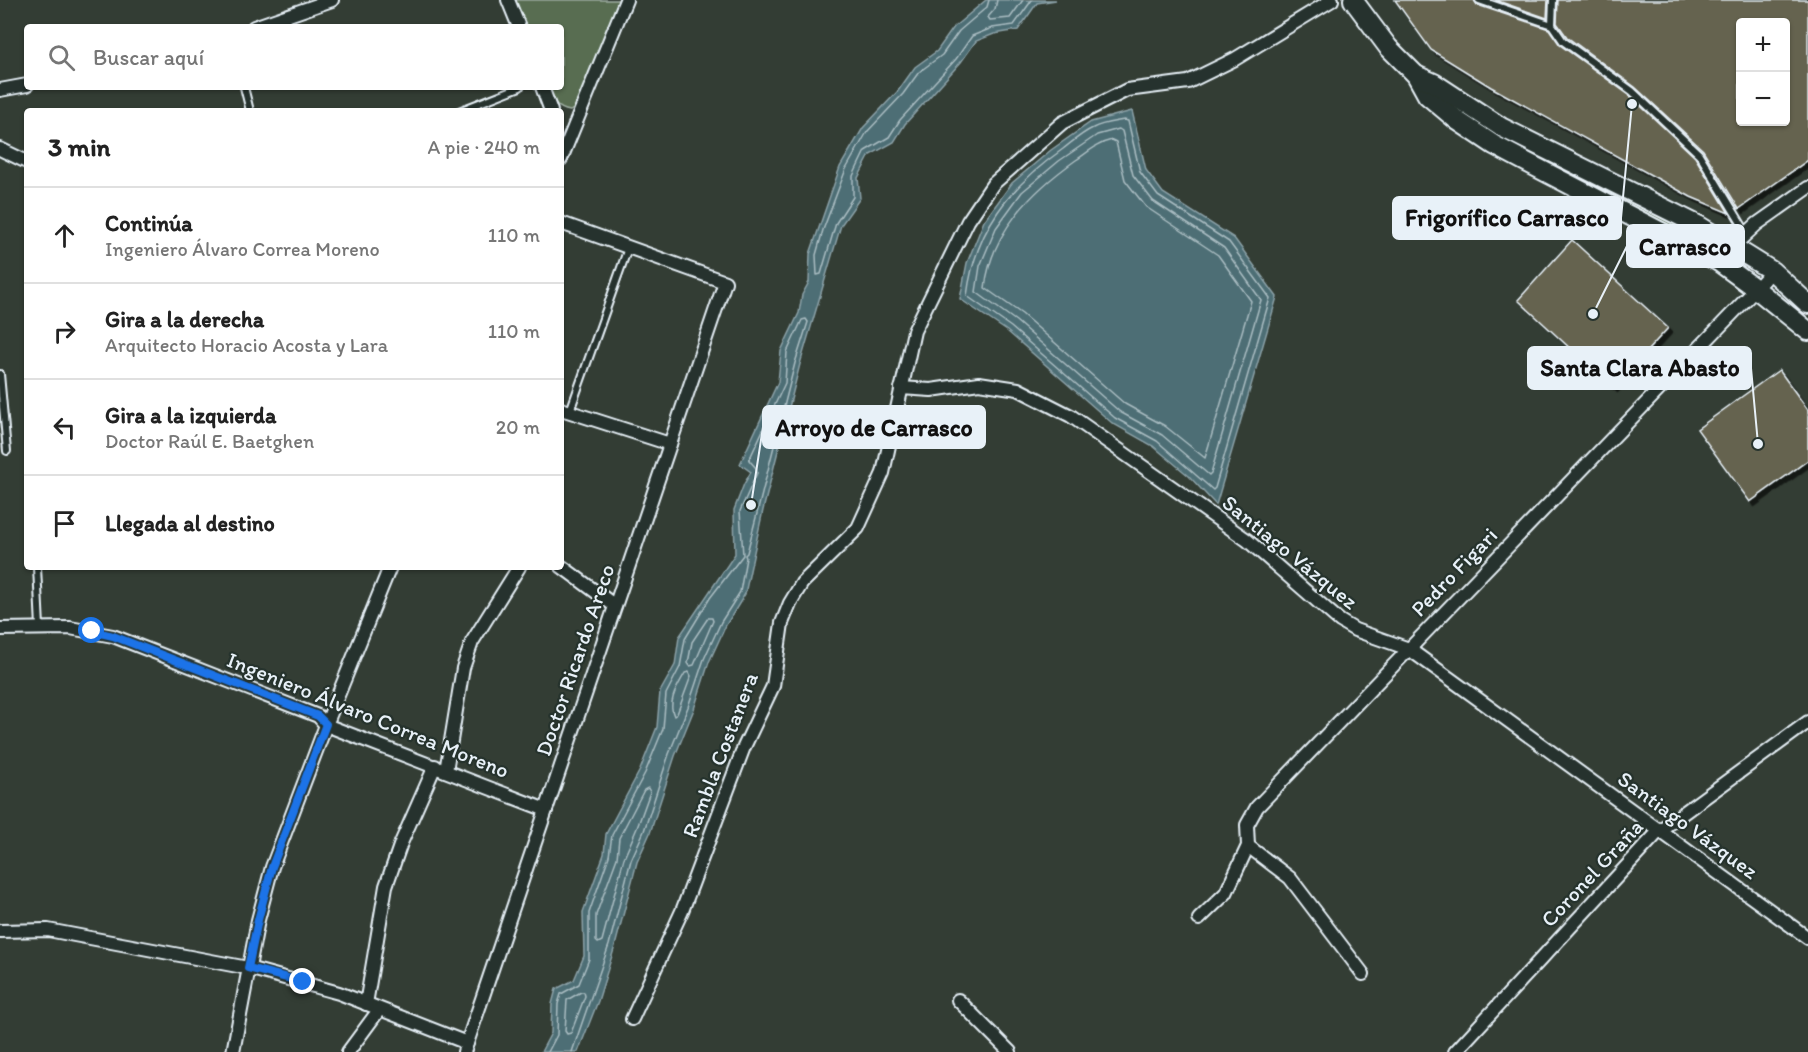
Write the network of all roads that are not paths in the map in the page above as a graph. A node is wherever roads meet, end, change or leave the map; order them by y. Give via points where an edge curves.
1 (332, 0) edge
2 (508, 0) edge
3 (626, 0) edge
4 (1332, 0) edge
5 (1353, 0) edge
6 (1479, 0) edge
7 (1552, 0) edge
8 (263, 24) edge
9 (518, 24) edge
10 (1552, 25) junction
11 (1416, 75) junction
12 (24, 86) edge
13 (0, 90) edge
14 (245, 90) edge
15 (512, 90) edge
16 (543, 90) edge
17 (249, 108) edge
18 (467, 108) edge
19 (550, 108) edge
20 (564, 144) edge
21 (0, 149) edge
22 (24, 161) edge
23 (1808, 188) edge
24 (564, 224) edge
25 (1747, 233) junction
26 (1733, 246) junction
27 (628, 248) junction
28 (1719, 262) junction
29 (1772, 271) junction
30 (1756, 289) junction
31 (1808, 304) edge
32 (1808, 332) edge
33 (0, 374) edge
34 (901, 388) junction
35 (565, 410) edge
36 (670, 444) junction
37 (8, 451) dead end
38 (564, 568) edge
39 (37, 570) edge
40 (389, 570) edge
41 (517, 570) edge
42 (615, 606) junction
43 (40, 627) junction
44 (0, 629) edge
45 (1409, 649) junction
46 (1808, 722) edge
47 (326, 724) junction
48 (440, 768) junction
49 (546, 810) junction
50 (1660, 830) junction
51 (1248, 846) junction
52 (1198, 919) dead end
53 (0, 931) edge
54 (1808, 938) edge
55 (248, 968) junction
56 (1363, 974) dead end
57 (958, 1000) dead end
58 (366, 1004) junction
59 (379, 1010) junction
60 (632, 1019) dead end
61 (466, 1048) edge
62 (233, 1052) edge
63 (348, 1052) edge
64 (1010, 1052) edge
65 (1455, 1052) edge

1 - 8 street
2 - 9 street
3 - 20 street
4 - 34 street, Rambla Costanera via 1235,59 1188,82 1127,90 1062,123 1032,148 993,184 968,221 914,331
5 - 11 main road via 1388,47
6 - 10 lane
7 - 10 lane
10 - 25 lane via 1563,41 1632,92 1699,154
11 - 26 main road via 1502,127
11 - 28 main road via 1427,95 1494,145
12 - 13 street
14 - 17 lane
15 - 18 lane
16 - 19 street
21 - 22 street
23 - 25 street
24 - 27 street
25 - 26 street
26 - 28 street
26 - 29 main road
27 - 35 lane
27 - 36 street, Doctor Ricardo Areco via 724,282
28 - 30 main road
29 - 30 street, Pedro Figari
29 - 31 main road
30 - 32 main road
30 - 45 street, Pedro Figari
33 - 37 lane
34 - 45 street, Santiago Vázquez via 931,390 979,383 1018,389 1071,416 1247,540 1340,621
34 - 60 street, Rambla Costanera via 883,473 858,528 802,583 790,603 782,623 773,686 744,747 682,911
35 - 36 street
36 - 42 street, Doctor Ricardo Areco
38 - 42 street
39 - 43 lane
40 - 47 street
41 - 48 street via 472,642
42 - 49 street, Doctor Ricardo Areco
43 - 44 street, Ingeniero Álvaro Correa Moreno
43 - 47 street, Ingeniero Álvaro Correa Moreno via 113,636 318,716
45 - 50 street, Santiago Vázquez
45 - 51 street, Pedro Figari via 1257,807 1247,825
46 - 50 street, Coronel Graña
47 - 48 street, Ingeniero Álvaro Correa Moreno
47 - 55 street via 272,867
48 - 49 street, Ingeniero Álvaro Correa Moreno
48 - 58 street via 401,843 386,886
49 - 61 street, Doctor Ricardo Areco
50 - 54 street, Santiago Vázquez
50 - 65 street, Coronel Graña
51 - 52 street, Pedro Figari via 1226,893
51 - 56 street via 1290,878
53 - 55 street via 48,930
55 - 58 street
55 - 62 street
57 - 64 street
58 - 59 street
59 - 61 street
59 - 63 street

